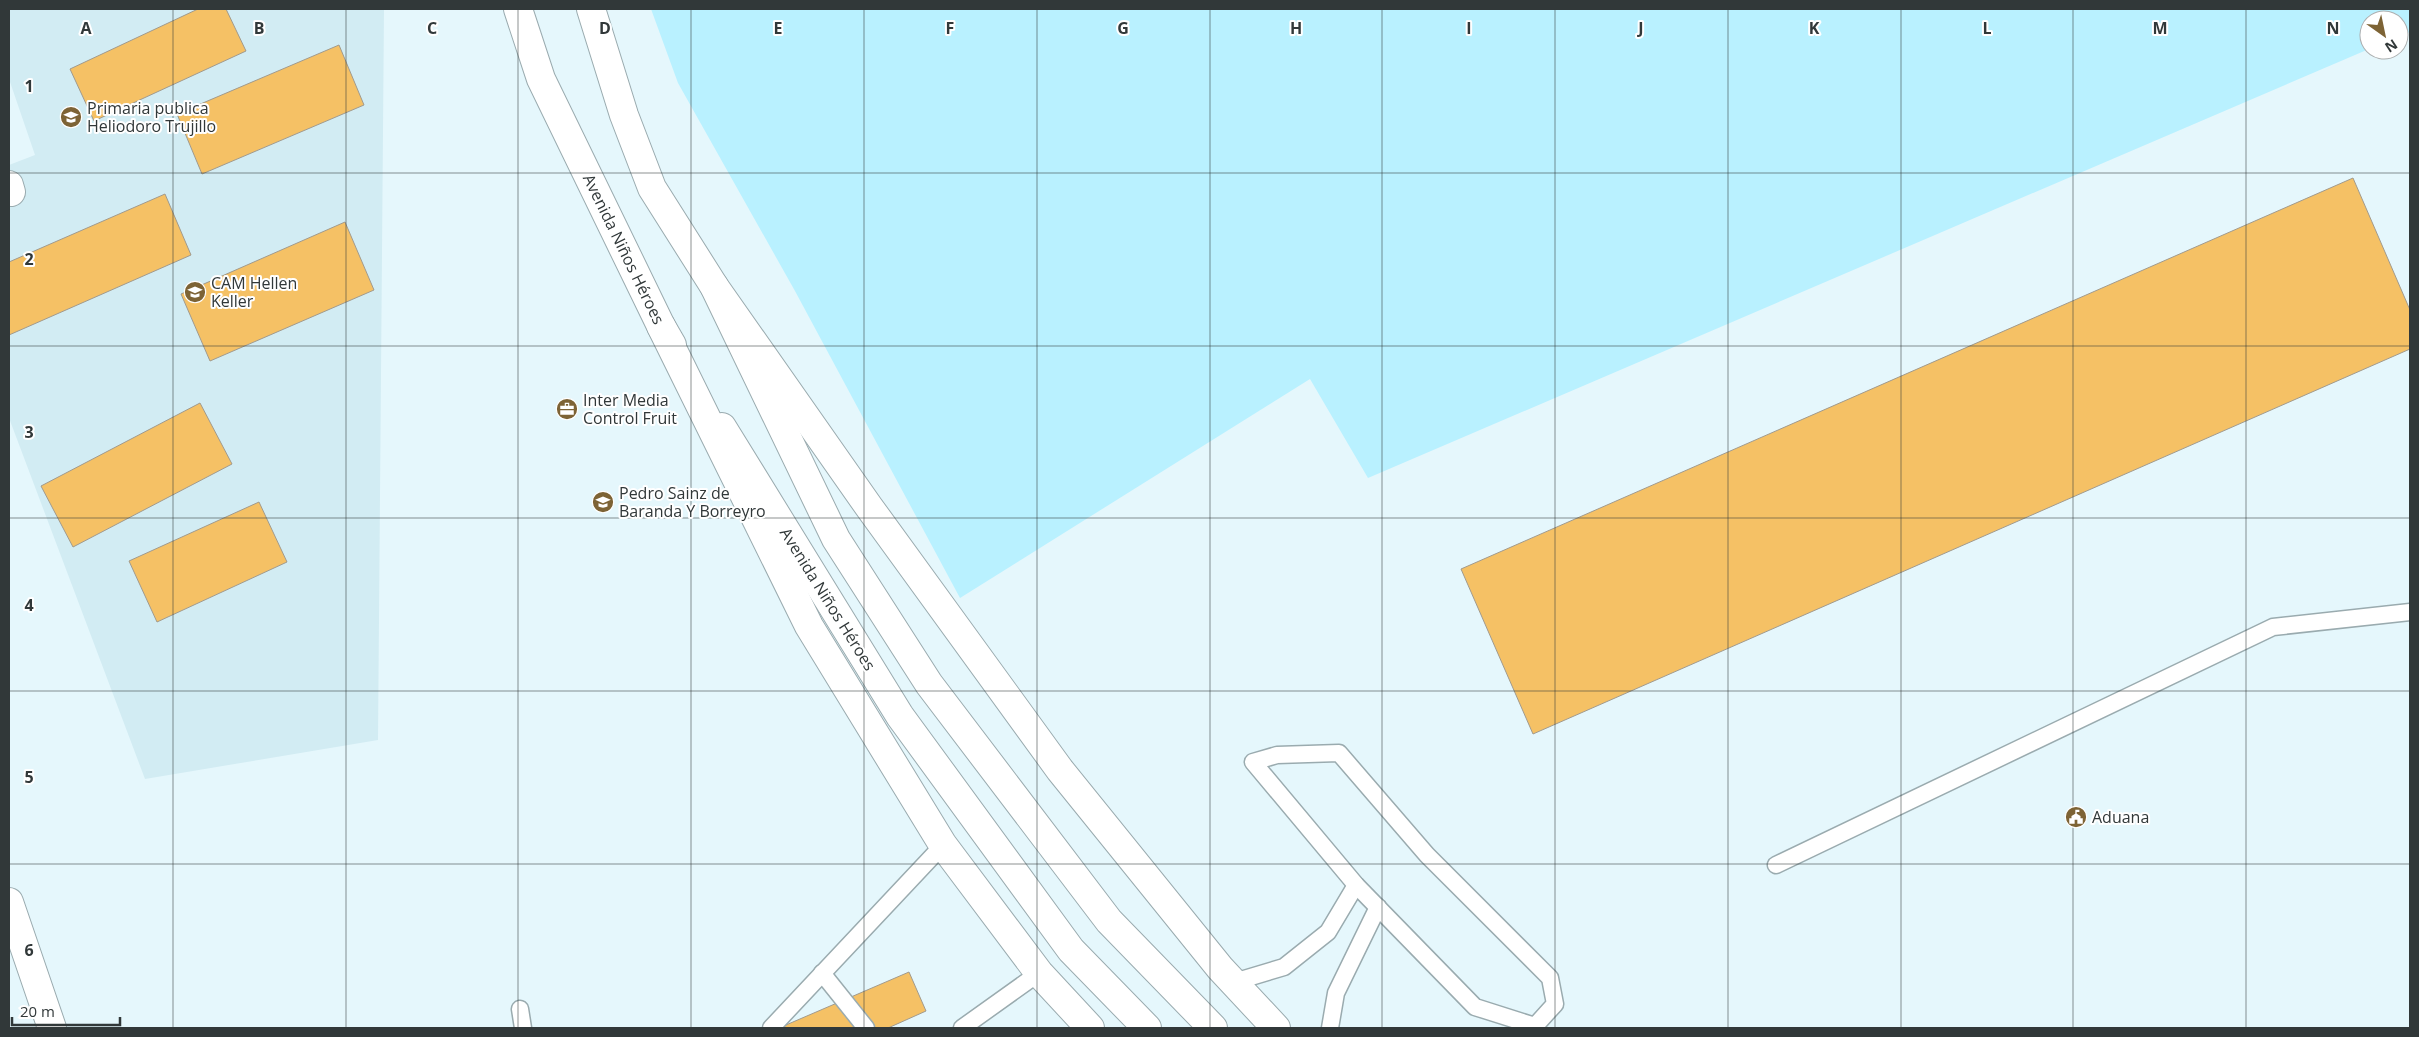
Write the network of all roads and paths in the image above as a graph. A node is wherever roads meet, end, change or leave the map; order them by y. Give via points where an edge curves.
1 (518, 9) edge
2 (590, 9) edge
3 (714, 286) junction
4 (661, 326) junction
5 (2410, 612) edge
6 (943, 845) junction
7 (1776, 865) dead end
8 (1356, 886) junction
9 (9, 902) edge
10 (1378, 907) junction
11 (822, 973) junction
12 (1039, 973) junction
13 (1234, 982) junction
14 (520, 1009) dead end
15 (52, 1028) edge
16 (524, 1028) edge
17 (771, 1028) edge
18 (866, 1028) edge
19 (962, 1028) edge
20 (1090, 1028) edge
21 (1147, 1028) edge
22 (1212, 1028) edge
23 (1276, 1028) edge
24 (1330, 1028) edge

1 - 4 main road, Avenida Niños Héroes via 541,79
2 - 3 main road via 624,115 652,188
3 - 13 main road via 1060,770
3 - 22 main road via 836,539 929,684 1110,921
4 - 6 main road via 809,626
4 - 21 main road, Avenida Niños Héroes via 900,716 1071,950
5 - 7 lane via 2273,627
6 - 11 lane
6 - 12 main road
8 - 10 lane
8 - 10 lane via 1253,762 1277,754 1339,752 1427,855 1550,978 1555,1004 1536,1026 1475,1007
8 - 13 lane via 1328,932 1284,967
9 - 15 main road
10 - 24 lane via 1336,993
11 - 17 lane
11 - 18 lane
12 - 19 lane
12 - 20 main road
13 - 23 main road
14 - 16 lane

